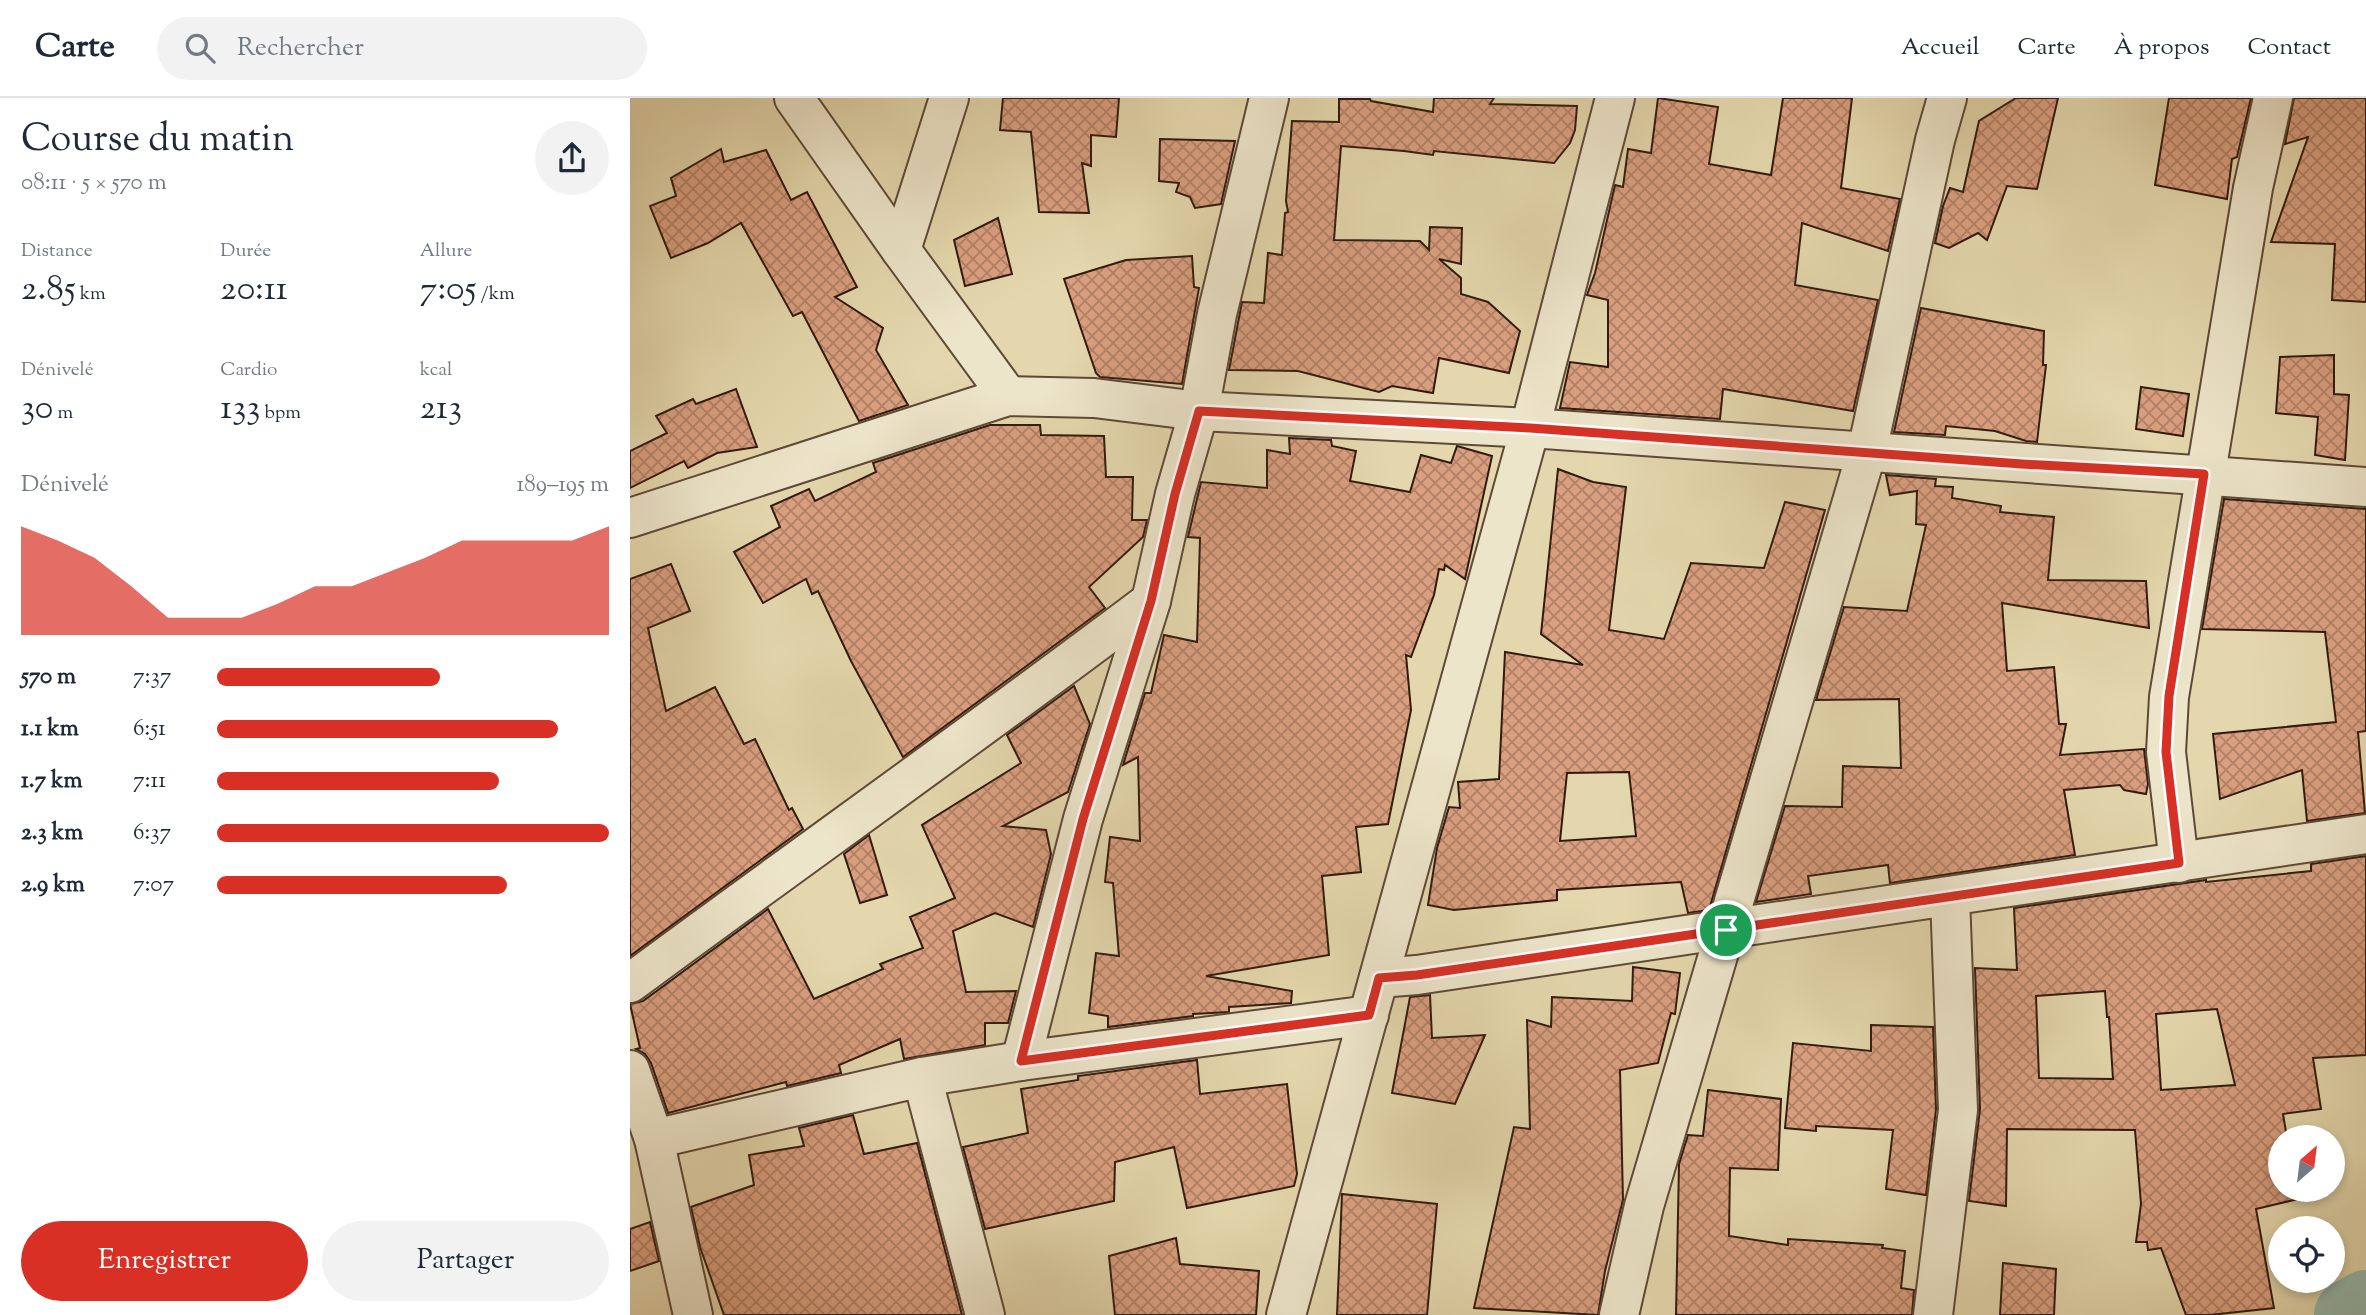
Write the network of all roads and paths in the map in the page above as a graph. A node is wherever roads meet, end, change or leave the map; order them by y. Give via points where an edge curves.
1 (794, 98) edge
2 (949, 98) edge
3 (1269, 98) edge
4 (1615, 98) edge
5 (1947, 98) edge
6 (2273, 98) edge
7 (901, 250) junction
8 (1008, 396) junction
9 (1199, 411) junction
10 (1530, 428) junction
11 (1867, 451) junction
12 (2204, 474) junction
13 (2366, 487) edge
14 (630, 519) edge
15 (1151, 601) junction
16 (2366, 834) edge
17 (2179, 863) junction
18 (1950, 897) junction
19 (1726, 930) junction
20 (1379, 978) junction
21 (630, 983) edge
22 (1369, 1015) junction
23 (1021, 1061) junction
24 (630, 1070) edge
25 (922, 1077) junction
26 (654, 1139) junction
27 (693, 1315) edge
28 (985, 1315) edge
29 (1286, 1315) edge
30 (1619, 1315) edge
31 (1933, 1315) edge

1 - 7 street
2 - 7 street
3 - 9 street via 1217,314
4 - 10 street
5 - 11 street
6 - 12 street
7 - 8 street
8 - 9 street via 1094,398
8 - 14 street
9 - 10 street
9 - 15 street
10 - 11 street
10 - 20 street
11 - 12 street
11 - 19 street
12 - 13 street
12 - 17 street via 2169,696 2166,752
15 - 21 street
15 - 23 street via 1083,819
16 - 17 street
17 - 18 street
18 - 19 street
18 - 31 street via 1958,1110
19 - 20 street
19 - 30 street via 1644,1206
20 - 22 street
22 - 23 street
22 - 29 street
23 - 25 street
24 - 26 street
25 - 26 street
25 - 28 street
26 - 27 street

